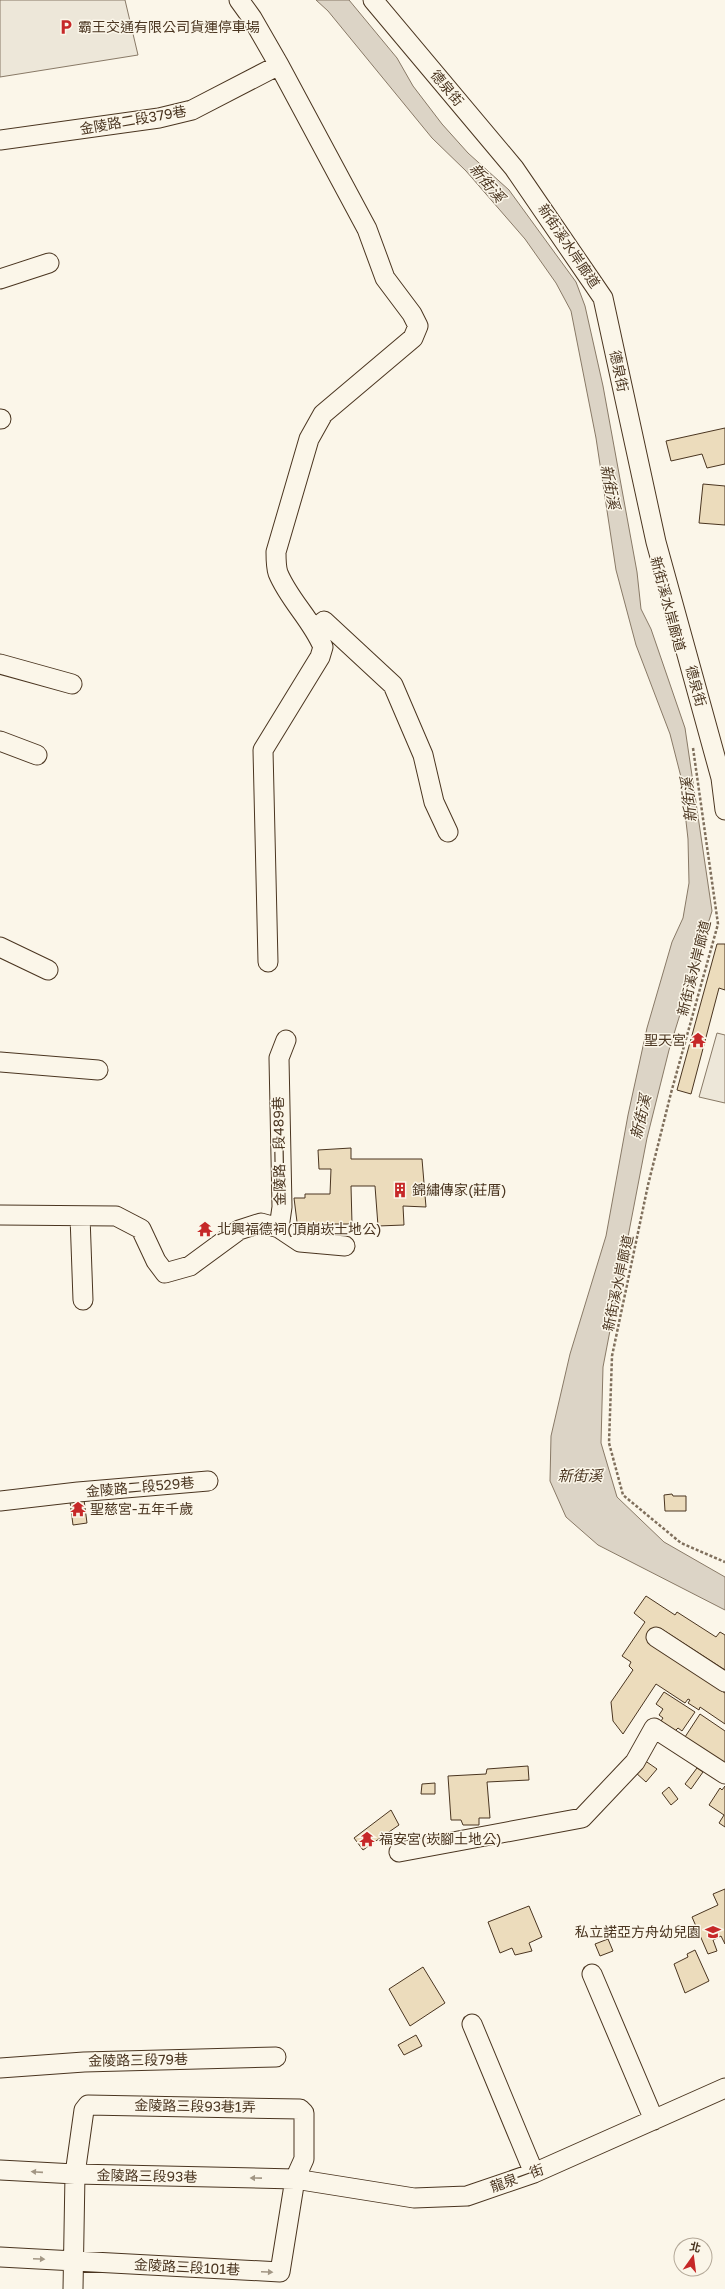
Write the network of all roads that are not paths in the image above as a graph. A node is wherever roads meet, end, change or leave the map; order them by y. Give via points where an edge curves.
1 (239, 0) edge
2 (373, 0) edge
3 (279, 65) junction
4 (0, 140) edge
5 (49, 263) dead end
6 (0, 279) edge
7 (315, 629) junction
8 (0, 664) edge
9 (72, 684) dead end
10 (0, 741) edge
11 (37, 755) dead end
12 (725, 810) edge
13 (448, 832) dead end
14 (0, 947) edge
15 (268, 962) dead end
16 (48, 970) dead end
17 (286, 1040) dead end
18 (0, 1062) edge
19 (98, 1070) dead end
20 (0, 1215) edge
21 (80, 1216) junction
22 (279, 1228) junction
23 (345, 1246) dead end
24 (83, 1300) dead end
25 (208, 1481) dead end
26 (0, 1501) edge
27 (656, 1637) dead end
28 (725, 1682) edge
29 (725, 1774) edge
30 (399, 1852) dead end
31 (592, 1974) dead end
32 (472, 2024) dead end
33 (276, 2057) dead end
34 (0, 2068) edge
35 (725, 2088) edge
36 (654, 2120) junction
37 (0, 2170) edge
38 (534, 2173) junction
39 (75, 2174) junction
40 (295, 2179) junction
41 (0, 2257) edge
42 (73, 2261) junction
43 (73, 2289) edge

1 - 3 street
2 - 12 street, 德泉街 via 514,168 603,298 656,542 721,778
3 - 4 street, 金陵路二段379巷 via 192,110 159,118
3 - 7 street via 367,229 385,278 418,326 413,338 323,414 309,439 276,552 278,572 283,583
5 - 6 street
7 - 13 street via 324,621 393,686 423,755 434,802
7 - 15 street via 323,647 320,657 263,750
8 - 9 street
10 - 11 street
14 - 16 street
17 - 22 street, 金陵路二段489巷 via 278,1066 282,1207
18 - 19 street
20 - 21 street, 金陵路二段489巷
21 - 22 street, 金陵路二段489巷 via 116,1216 141,1229 156,1261 165,1273 190,1266 239,1230 261,1223
21 - 24 street
22 - 23 street via 300,1242
25 - 26 street, 金陵路二段529巷
27 - 28 street
29 - 30 street via 654,1728 635,1762 582,1818
31 - 36 street
32 - 38 street
33 - 34 street, 金陵路三段79巷 via 84,2062
35 - 36 street, 龍泉一街
36 - 38 street, 龍泉一街
39 -> 37 street, 金陵路三段93巷
38 - 40 street, 龍泉一街 via 467,2196 414,2198
40 -> 39 street, 金陵路三段93巷
39 - 40 street, 金陵路三段93巷1弄 via 84,2110 88,2104 116,2104 300,2109 304,2113 304,2159
39 - 42 street
42 -> 40 street, 金陵路三段101巷 via 280,2272
41 -> 42 street, 金陵路三段101巷
42 - 43 street

